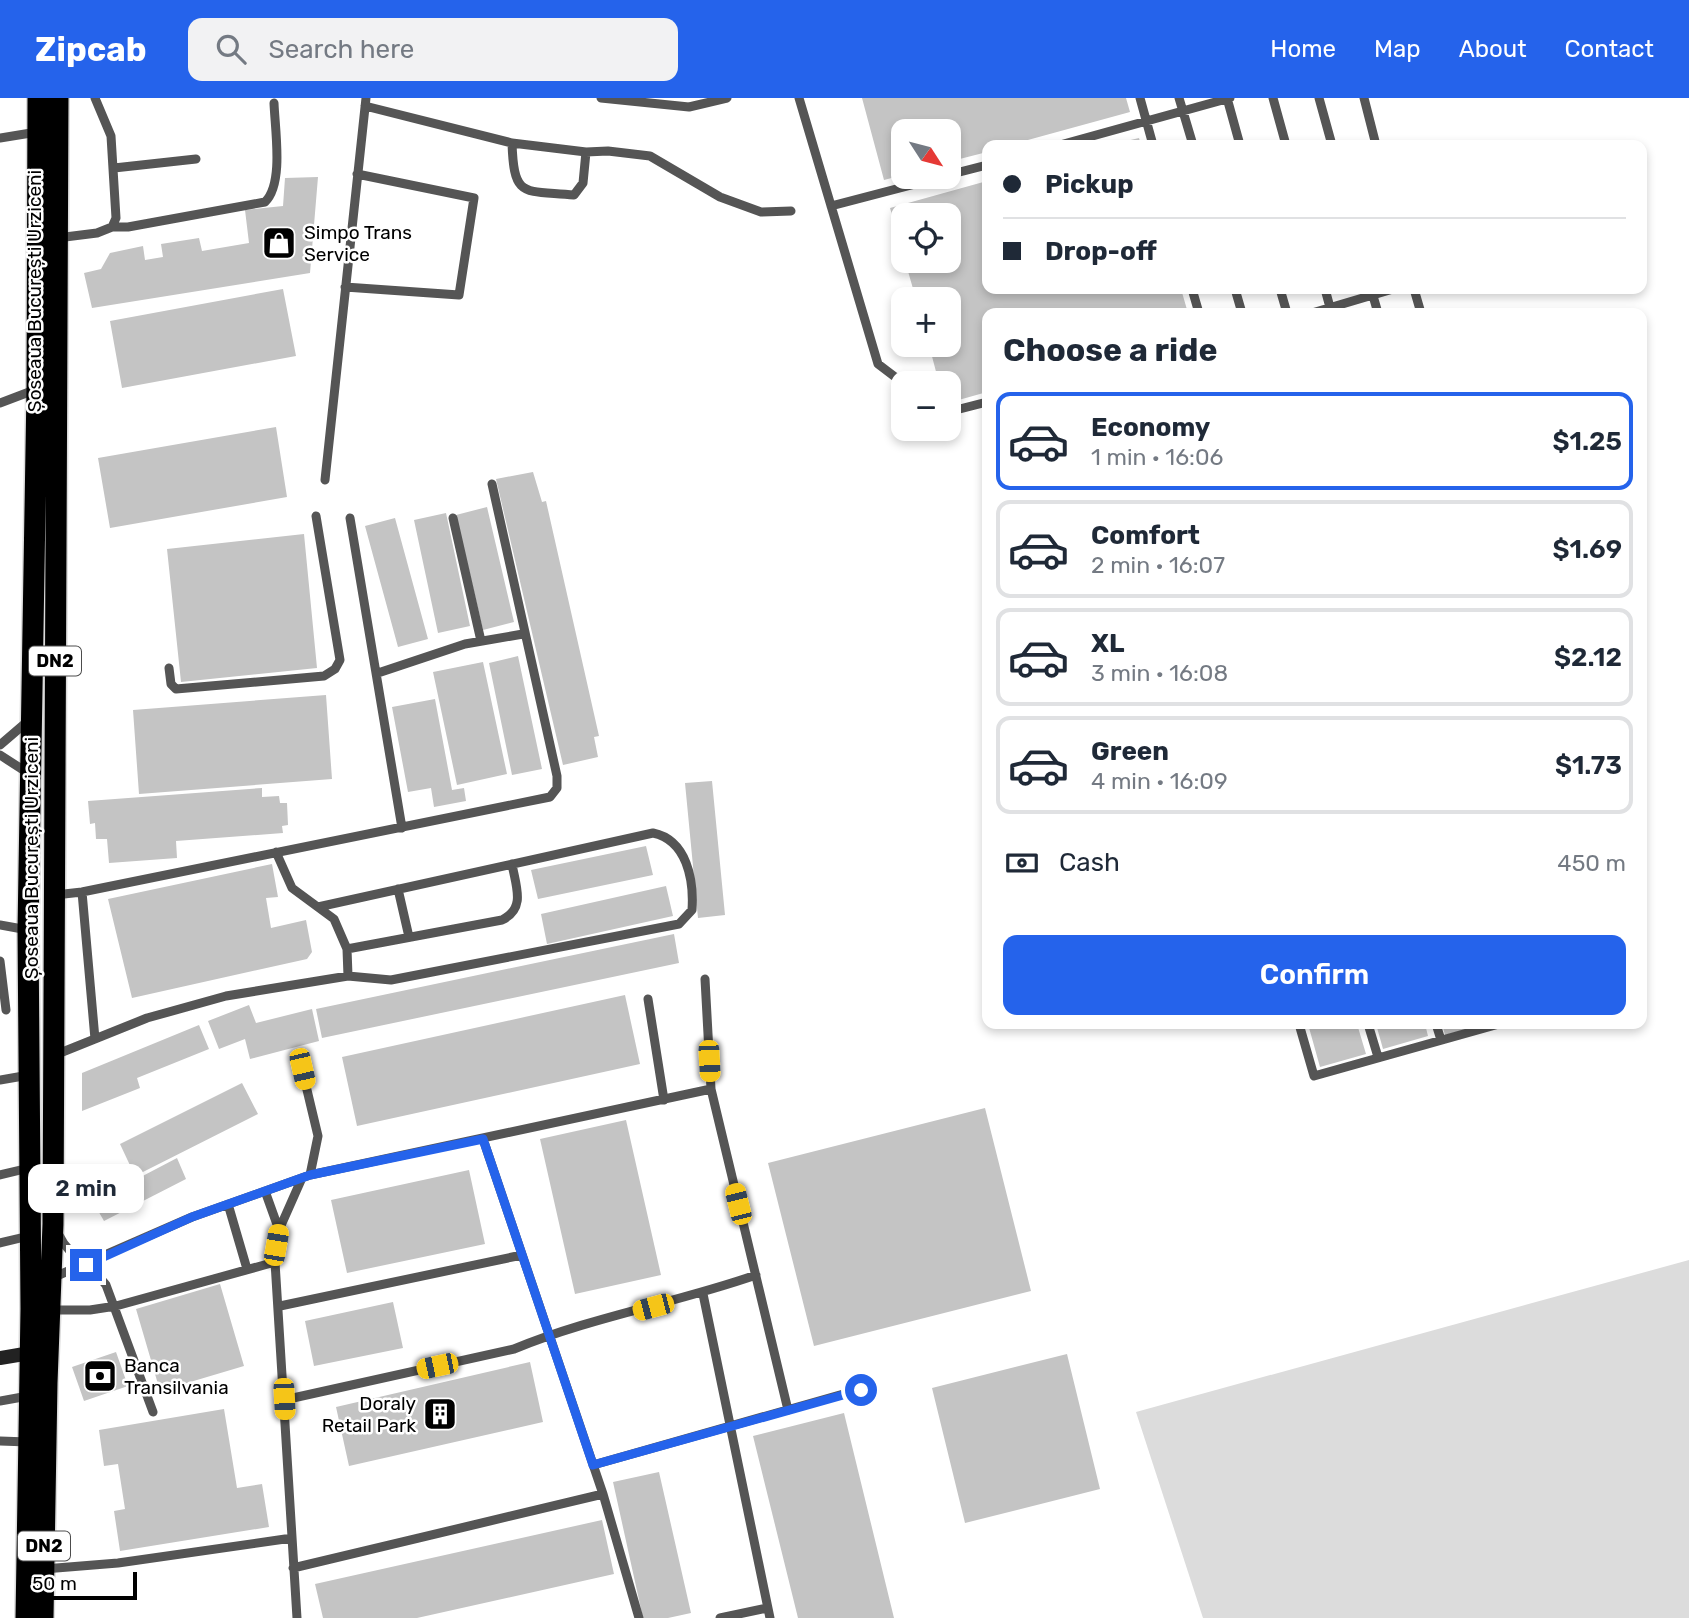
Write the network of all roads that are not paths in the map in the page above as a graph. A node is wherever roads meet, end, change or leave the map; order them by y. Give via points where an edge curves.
1 (38, 98) edge
2 (58, 98) edge
3 (95, 98) edge
4 (601, 98) edge
5 (726, 98) edge
6 (799, 98) edge
7 (1140, 98) edge
8 (1180, 98) edge
9 (1228, 98) edge
10 (1273, 98) edge
11 (1319, 98) edge
12 (1364, 98) edge
13 (627, 100) edge
14 (713, 100) edge
15 (365, 102) edge
16 (274, 103) dead end
17 (1183, 111) junction
18 (1147, 122) junction
19 (38, 132) junction
20 (0, 138) edge
21 (1079, 140) edge
22 (1152, 140) edge
23 (1192, 140) edge
24 (1239, 140) edge
25 (1285, 140) edge
26 (1331, 140) edge
27 (1375, 140) edge
28 (512, 143) junction
29 (586, 152) junction
30 (196, 159) dead end
31 (982, 166) edge
32 (114, 168) junction
33 (961, 172) edge
34 (357, 174) junction
35 (896, 189) edge
36 (831, 206) junction
37 (791, 211) dead end
38 (112, 227) junction
39 (57, 238) junction
40 (345, 287) junction
41 (1367, 294) edge
42 (1336, 308) edge
43 (891, 374) edge
44 (37, 389) junction
45 (0, 403) edge
46 (982, 403) edge
47 (961, 409) edge
48 (325, 480) dead end
49 (492, 484) dead end
50 (316, 516) dead end
51 (350, 518) dead end
52 (453, 518) dead end
53 (523, 634) junction
54 (481, 641) junction
55 (169, 668) dead end
56 (378, 673) junction
57 (33, 718) junction
58 (0, 745) edge
59 (0, 755) edge
60 (32, 776) junction
61 (402, 828) junction
62 (275, 852) junction
63 (512, 864) junction
64 (398, 889) junction
65 (82, 892) junction
66 (53, 895) junction
67 (318, 907) junction
68 (0, 925) edge
69 (28, 930) junction
70 (409, 937) junction
71 (347, 949) junction
72 (0, 961) edge
73 (348, 976) junction
74 (705, 979) dead end
75 (648, 999) dead end
76 (28, 1006) junction
77 (3, 1011) edge
78 (1300, 1029) edge
79 (1370, 1029) edge
80 (1438, 1029) edge
81 (1481, 1029) edge
82 (95, 1039) junction
83 (1441, 1040) junction
84 (53, 1056) junction
85 (1378, 1057) junction
86 (302, 1069) dead end
87 (30, 1075) junction
88 (0, 1080) edge
89 (711, 1089) junction
90 (664, 1100) junction
91 (483, 1139) junction
92 (31, 1168) junction
93 (0, 1175) edge
94 (306, 1177) junction
95 (265, 1191) junction
96 (229, 1204) junction
97 (53, 1224) junction
98 (279, 1230) junction
99 (31, 1235) junction
100 (0, 1243) edge
101 (522, 1255) junction
102 (275, 1262) junction
103 (86, 1265) junction
104 (247, 1269) junction
105 (756, 1275) junction
106 (52, 1278) junction
107 (31, 1284) junction
108 (703, 1294) junction
109 (116, 1306) junction
110 (280, 1306) junction
111 (41, 1309) junction
112 (549, 1335) junction
113 (39, 1352) junction
114 (0, 1358) edge
115 (861, 1390) dead end
116 (28, 1396) junction
117 (284, 1399) junction
118 (0, 1401) edge
119 (788, 1410) junction
120 (153, 1412) dead end
121 (729, 1427) junction
122 (0, 1441) edge
123 (27, 1442) junction
124 (593, 1465) junction
125 (603, 1494) junction
126 (292, 1538) junction
127 (293, 1568) junction
128 (44, 1569) junction
129 (769, 1613) edge
130 (26, 1618) edge
131 (43, 1618) edge
132 (297, 1618) edge
133 (639, 1618) edge
134 (720, 1618) edge

1 - 19 highway, Șoseaua București Urziceni / DN2
2 - 39 highway, Șoseaua București Urziceni / DN2
3 - 32 lane via 111,136
4 - 13 lane
5 - 14 lane
6 - 36 lane
7 - 18 lane
8 - 17 lane
9 - 17 lane
9 - 24 lane
10 - 25 lane
11 - 26 lane
12 - 27 lane
13 - 14 lane via 688,107
15 - 28 lane
15 - 34 lane
16 - 38 lane via 276,180 274,194 265,202
17 - 18 lane
17 - 23 lane
18 - 21 lane
18 - 22 lane
19 - 20 lane
19 - 44 highway, Șoseaua București Urziceni / DN2
28 - 29 lane
28 - 29 lane via 513,175 529,191 574,195 583,183
29 - 37 lane via 650,156 720,197 761,212
30 - 32 lane
31 - 33 lane
32 - 38 lane via 116,218
34 - 40 lane
34 - 40 lane via 474,198 459,295
35 - 36 lane
36 - 43 lane via 878,364
38 - 39 lane
39 - 66 highway, Șoseaua București Urziceni / DN2
40 - 48 lane
41 - 42 lane
44 - 45 lane
44 - 57 highway, Șoseaua București Urziceni / DN2
46 - 47 lane
49 - 53 lane
50 - 55 lane via 340,660 335,669 324,676 176,689
51 - 56 lane
52 - 54 lane
53 - 54 lane
53 - 61 lane via 557,788 550,797
54 - 56 lane
56 - 61 lane
57 - 58 lane
57 - 60 highway, Șoseaua București Urziceni / DN2
59 - 60 lane
60 - 69 highway, Șoseaua București Urziceni / DN2
61 - 62 lane
62 - 65 lane
62 - 67 lane via 292,888
63 - 64 lane
63 - 70 lane via 519,903 514,914
63 - 73 lane via 653,833 663,835 684,856 692,911 680,924 391,980
64 - 67 lane
64 - 70 lane
65 - 66 lane
65 - 82 lane
66 - 84 highway, Șoseaua București Urziceni / DN2
67 - 71 lane via 334,919
68 - 69 lane
69 - 76 highway, Șoseaua București Urziceni / DN2
70 - 71 lane
71 - 73 lane
72 - 77 lane
73 - 82 lane via 226,996 147,1018
74 - 89 lane
75 - 90 lane
76 - 77 lane
76 - 87 highway, Șoseaua București Urziceni / DN2
78 - 85 lane via 1314,1076
79 - 85 lane
80 - 83 lane
81 - 83 lane
82 - 84 lane
83 - 85 lane
84 - 97 highway, Șoseaua București Urziceni / DN2
86 - 94 lane via 317,1136
87 - 88 lane
87 - 92 highway, Șoseaua București Urziceni / DN2
89 - 90 lane
89 - 105 lane
90 - 91 lane
91 - 94 lane
91 - 101 lane
92 - 93 lane
92 - 99 highway, Șoseaua București Urziceni / DN2
94 - 95 lane
94 - 98 lane
95 - 96 lane
95 - 98 lane
96 - 103 lane
96 - 104 lane
97 - 103 lane via 68,1250
97 - 106 highway, Șoseaua București Urziceni / DN2
98 - 102 lane
99 - 100 lane
99 - 107 highway, Șoseaua București Urziceni / DN2
101 - 110 lane
101 - 112 lane
102 - 104 lane
102 - 110 lane
103 - 106 lane
103 - 109 lane via 101,1279
104 - 109 lane
105 - 108 lane
105 - 119 lane
106 - 107 lane
106 - 111 highway, Șoseaua București Urziceni / DN2
107 - 111 highway, Șoseaua București Urziceni / DN2
108 - 112 lane
108 - 121 lane
109 - 111 lane
109 - 120 lane
110 - 117 lane
111 - 113 highway, Șoseaua București Urziceni / DN2
112 - 117 lane via 514,1349
112 - 124 lane
113 - 114 street
113 - 116 highway, Șoseaua București Urziceni / DN2
113 - 128 highway, Șoseaua București Urziceni / DN2
115 - 119 lane
116 - 118 lane
116 - 123 highway, Șoseaua București Urziceni / DN2
117 - 126 lane
119 - 121 lane
121 - 124 lane
121 - 129 lane
122 - 123 lane
123 - 130 highway, Șoseaua București Urziceni / DN2
124 - 125 lane
125 - 127 lane
125 - 133 lane
126 - 127 lane
126 - 128 lane
127 - 132 lane
128 - 131 highway, Șoseaua București Urziceni / DN2
129 - 134 lane

